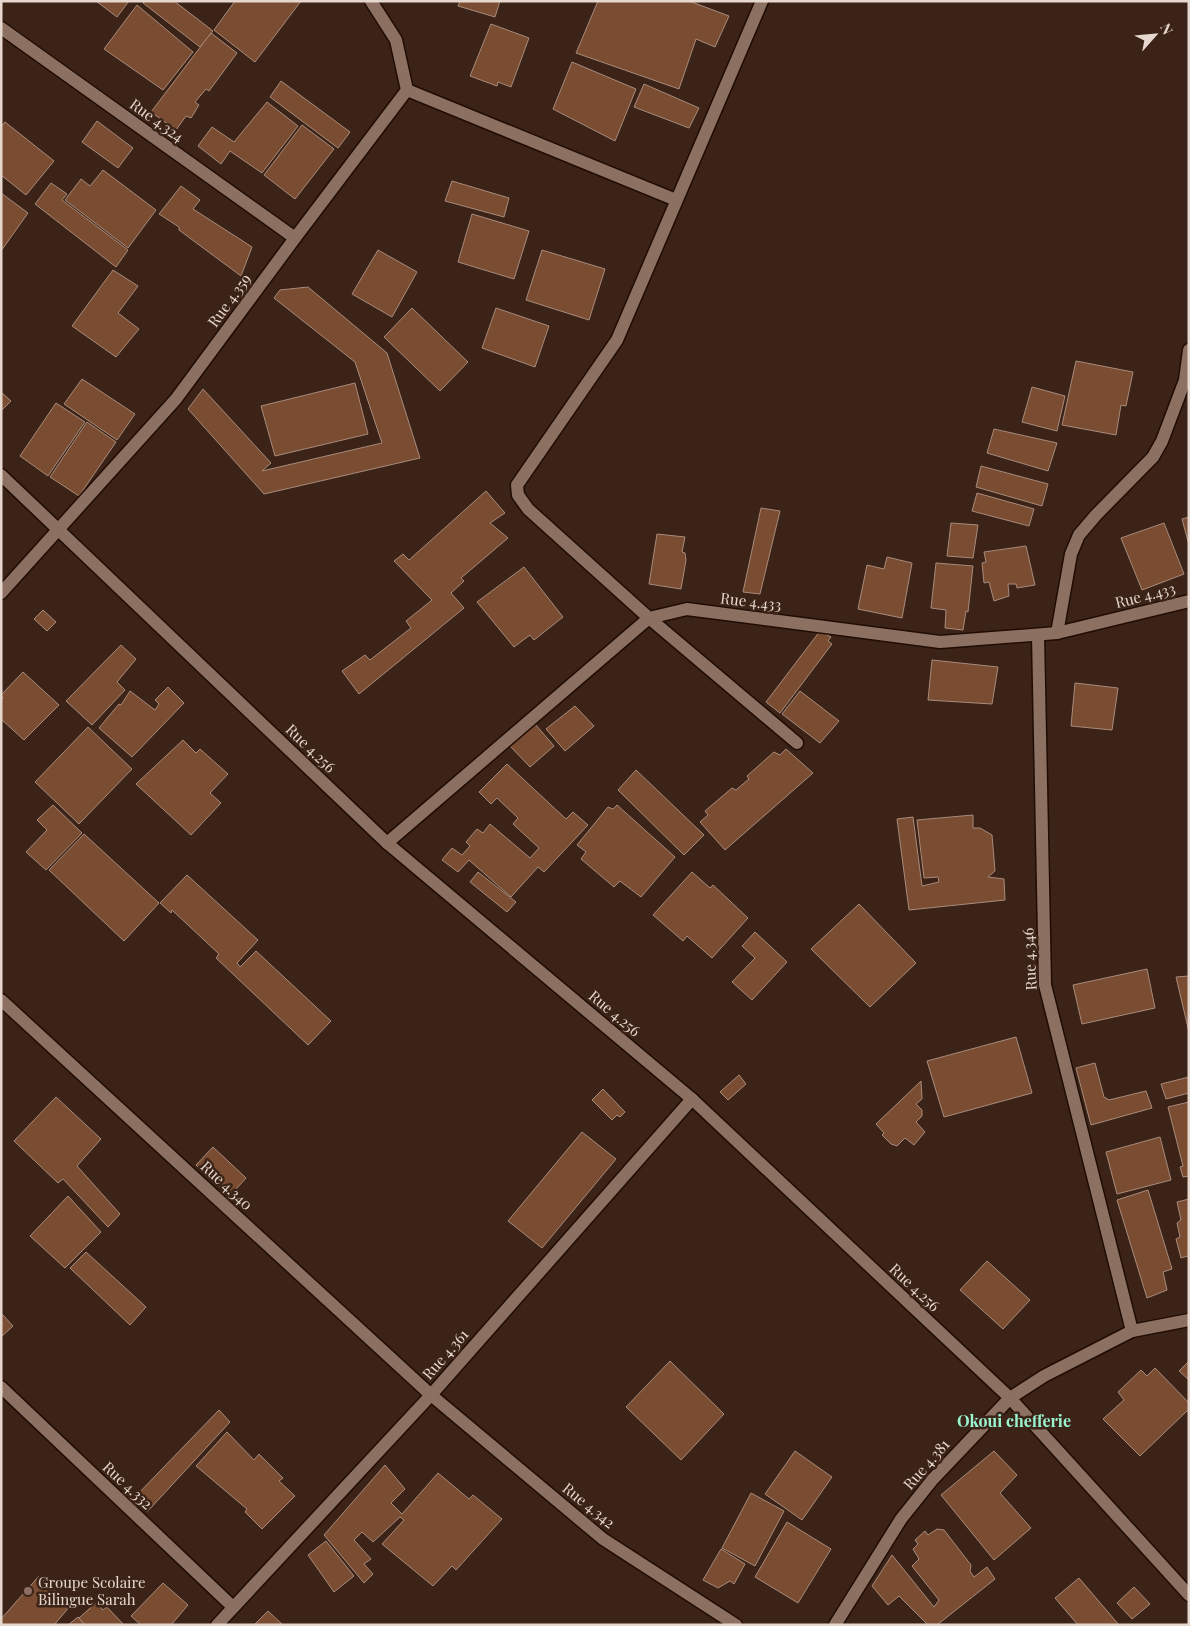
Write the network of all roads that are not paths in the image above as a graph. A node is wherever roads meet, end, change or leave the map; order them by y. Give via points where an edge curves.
1 (371, 1) edge
2 (762, 1) edge
3 (1, 28) edge
4 (407, 90) junction
5 (676, 200) junction
6 (294, 238) junction
7 (1189, 350) edge
8 (1, 475) edge
9 (59, 530) junction
10 (1, 593) edge
11 (1189, 601) edge
12 (649, 618) junction
13 (1057, 633) junction
14 (1038, 635) junction
15 (797, 743) dead end
16 (387, 843) junction
17 (1, 1000) edge
18 (692, 1099) junction
19 (1189, 1320) edge
20 (1132, 1331) junction
21 (1, 1387) edge
22 (431, 1395) junction
23 (1010, 1398) junction
24 (1189, 1595) edge
25 (233, 1607) junction
26 (217, 1625) edge
27 (736, 1625) edge
28 (836, 1625) edge

1 - 4 street via 396,40
2 - 5 street
3 - 6 street, Rue 4.324
4 - 5 street
4 - 6 street, Rue 4.359
5 - 12 street via 617,340 517,484 518,495 528,509
6 - 9 street, Rue 4.359 via 176,399
7 - 13 street via 1185,380 1153,457 1079,535 1071,554
8 - 9 street, Rue 4.256
9 - 10 street, Rue 4.359
9 - 16 street, Rue 4.256
11 - 13 street, Rue 4.433
12 - 14 street, Rue 4.433 via 687,610 940,642
12 - 15 street
12 - 16 street, Rue 4.433
13 - 14 street, Rue 4.433
14 - 20 street, Rue 4.346 via 1045,985
16 - 18 street, Rue 4.256
17 - 22 street, Rue 4.340
18 - 22 street, Rue 4.361
18 - 23 street, Rue 4.256
19 - 20 street, Rue 4.381
20 - 23 street, Rue 4.381 via 1044,1376
21 - 25 street, Rue 4.332
22 - 25 street, Rue 4.361
22 - 27 street, Rue 4.342 via 603,1539
23 - 24 street, Rue 4.256
23 - 28 street, Rue 4.381 via 932,1480 901,1519
25 - 26 street, Rue 4.361

